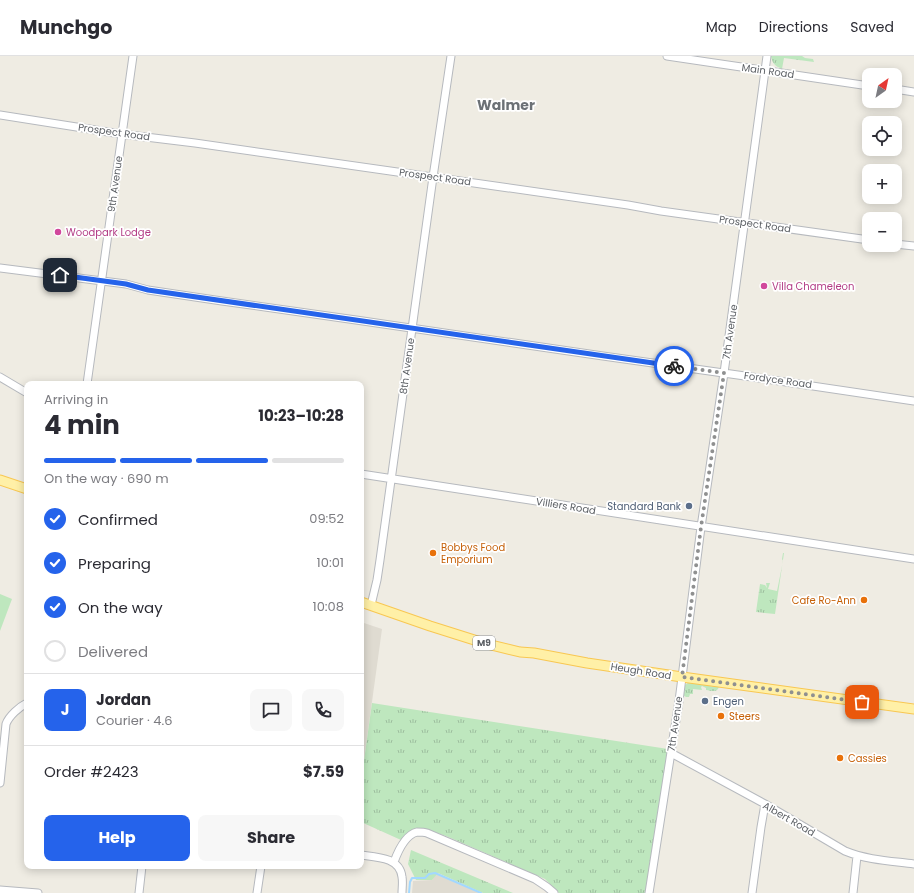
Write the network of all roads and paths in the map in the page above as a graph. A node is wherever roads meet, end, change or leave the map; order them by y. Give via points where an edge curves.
1 (133, 56) edge
2 (451, 56) edge
3 (666, 56) edge
4 (767, 56) edge
5 (765, 70) junction
6 (862, 85) edge
7 (902, 90) edge
8 (914, 92) edge
9 (0, 115) edge
10 (121, 134) junction
11 (433, 177) junction
12 (745, 222) junction
13 (862, 239) edge
14 (902, 245) edge
15 (914, 246) edge
16 (0, 268) edge
17 (101, 280) junction
18 (412, 329) junction
19 (724, 373) junction
20 (0, 377) edge
21 (87, 381) edge
22 (24, 391) edge
23 (914, 400) edge
24 (364, 474) edge
25 (392, 479) junction
26 (0, 480) edge
27 (24, 488) edge
28 (701, 527) junction
29 (914, 559) edge
30 (364, 598) edge
31 (364, 602) edge
32 (371, 603) junction
33 (682, 677) junction
34 (24, 704) edge
35 (914, 709) edge
36 (2, 749) edge
37 (671, 753) junction
38 (0, 782) edge
39 (765, 804) junction
40 (364, 855) edge
41 (857, 856) junction
42 (394, 862) junction
43 (914, 864) edge
44 (142, 869) edge
45 (261, 869) edge
46 (0, 890) edge
47 (38, 893) edge
48 (139, 893) edge
49 (258, 893) edge
50 (402, 893) edge
51 (554, 893) edge
52 (649, 893) edge
53 (752, 893) edge
54 (853, 893) edge

1 - 10 street, 9th Avenue
2 - 11 street, 8th Avenue
3 - 5 street, Main Road
4 - 5 street, 7th Avenue
5 - 6 street, Main Road
5 - 12 street, 7th Avenue
7 - 8 street
9 - 10 street, Prospect Road
10 - 11 street, Prospect Road
10 - 17 street, 9th Avenue
11 - 12 street, Prospect Road
11 - 18 street, 8th Avenue
12 - 13 street, Prospect Road
12 - 19 street, 7th Avenue
14 - 15 street
16 - 17 street, Fordyce Road
17 - 18 street, Fordyce Road via 148,290
17 - 21 street, 9th Avenue
18 - 19 street, Fordyce Road
18 - 25 street, 8th Avenue
19 - 23 street, Fordyce Road
19 - 28 street, 7th Avenue
20 - 22 street
24 - 25 street, Villiers Road
25 - 28 street, Villiers Road
25 - 32 street, 8th Avenue via 377,580
26 - 27 main road
28 - 29 street, Villiers Road
28 - 33 street, 7th Avenue
30 - 32 main road, Heugh Road / M9
31 - 32 main road, Heugh Road / M9
32 - 33 main road, Heugh Road / M9 via 534,653
33 - 35 main road, Heugh Road / M9
33 - 37 street, 7th Avenue
34 - 36 street via 7,721
36 - 38 street
37 - 39 street, Albert Road
37 - 52 street, 7th Avenue
39 - 41 street, Albert Road
39 - 53 street
40 - 42 street
41 - 43 street, Albert Road
41 - 54 street
42 - 50 street via 401,871
42 - 51 street via 408,837 417,832 427,832 535,879
44 - 48 street
45 - 49 street
46 - 47 street

